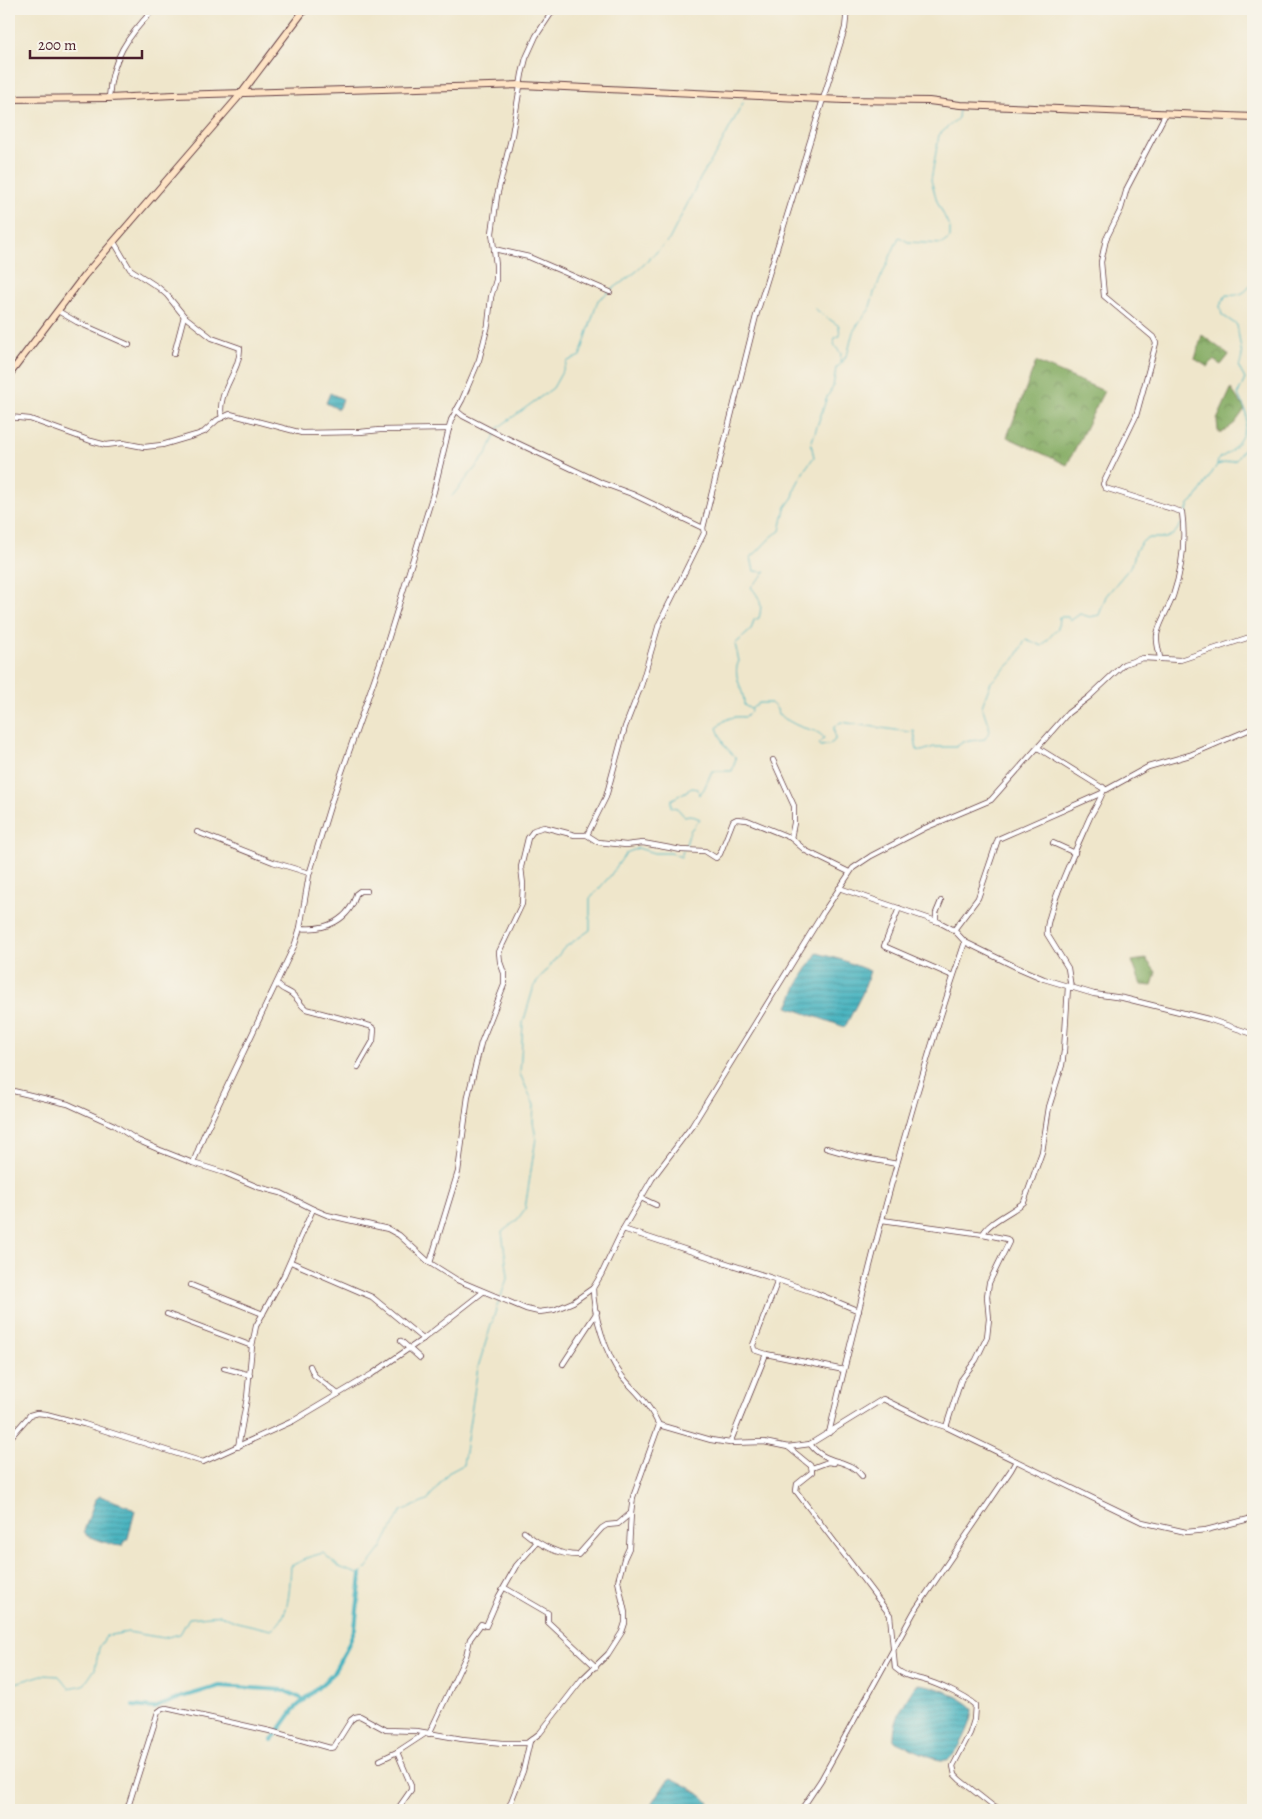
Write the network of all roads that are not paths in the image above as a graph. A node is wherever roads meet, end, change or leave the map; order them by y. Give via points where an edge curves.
1 (154, 9) edge
2 (305, 9) edge
3 (554, 9) edge
4 (847, 9) edge
5 (521, 85) junction
6 (240, 94) junction
7 (109, 98) junction
8 (9, 99) edge
9 (823, 100) junction
10 (1166, 113) junction
11 (1253, 117) edge
12 (114, 242) junction
13 (494, 249) junction
14 (610, 292) dead end
15 (58, 311) junction
16 (184, 316) junction
17 (129, 345) dead end
18 (174, 354) dead end
19 (9, 375) edge
20 (456, 410) junction
21 (9, 416) edge
22 (222, 418) junction
23 (449, 429) junction
24 (703, 528) junction
25 (1253, 636) edge
26 (1160, 658) junction
27 (1253, 728) edge
28 (1038, 748) junction
29 (773, 760) dead end
30 (1103, 790) junction
31 (197, 832) dead end
32 (587, 835) junction
33 (791, 838) junction
34 (1053, 843) dead end
35 (1075, 853) junction
36 (849, 872) junction
37 (309, 873) junction
38 (839, 888) junction
39 (367, 891) dead end
40 (941, 901) dead end
41 (898, 908) junction
42 (936, 921) junction
43 (300, 928) junction
44 (954, 930) junction
45 (965, 942) junction
46 (953, 976) junction
47 (277, 983) junction
48 (1069, 987) junction
49 (1253, 1034) edge
50 (358, 1067) dead end
51 (9, 1090) edge
52 (826, 1148) dead end
53 (194, 1163) junction
54 (897, 1164) junction
55 (641, 1198) junction
56 (656, 1205) dead end
57 (313, 1210) junction
58 (882, 1220) junction
59 (623, 1229) junction
60 (983, 1234) junction
61 (291, 1262) junction
62 (430, 1263) junction
63 (778, 1280) junction
64 (191, 1285) dead end
65 (593, 1288) junction
66 (483, 1292) junction
67 (858, 1311) junction
68 (597, 1312) junction
69 (167, 1314) dead end
70 (263, 1314) junction
71 (423, 1339) junction
72 (401, 1341) dead end
73 (252, 1346) junction
74 (410, 1348) junction
75 (766, 1354) junction
76 (420, 1358) dead end
77 (563, 1364) dead end
78 (310, 1366) dead end
79 (224, 1368) dead end
80 (844, 1370) junction
81 (250, 1375) junction
82 (338, 1394) junction
83 (659, 1425) junction
84 (946, 1427) junction
85 (829, 1433) junction
86 (9, 1439) edge
87 (730, 1443) junction
88 (810, 1444) junction
89 (238, 1446) junction
90 (788, 1447) junction
91 (1016, 1461) junction
92 (843, 1463) junction
93 (812, 1468) junction
94 (861, 1472) dead end
95 (631, 1513) junction
96 (1253, 1518) edge
97 (524, 1532) dead end
98 (537, 1542) junction
99 (505, 1588) junction
100 (892, 1649) junction
101 (596, 1667) junction
102 (427, 1734) junction
103 (530, 1741) junction
104 (397, 1752) junction
105 (380, 1760) dead end
106 (127, 1810) edge
107 (397, 1810) edge
108 (507, 1810) edge
109 (801, 1810) edge
110 (1000, 1810) edge

1 - 7 street via 134,30 114,64
2 - 6 street
3 - 5 street via 526,58
4 - 9 street via 845,28
5 - 6 street
5 - 9 street
5 - 13 street via 497,196 492,234
6 - 7 street
6 - 12 street
7 - 8 street
9 - 10 street via 929,101
9 - 24 street via 756,316
10 - 11 street
10 - 26 street via 1127,188 1106,239 1101,262 1104,296 1156,343 1136,416 1103,484 1105,488 1182,512 1185,533 1181,566 1166,616 1158,629
12 - 15 street
12 - 16 street via 130,269 163,291
13 - 14 street via 529,257
13 - 20 street via 496,280 488,325 479,360
15 - 17 street
15 - 19 street
16 - 18 street
16 - 22 street via 212,338 240,348 220,409
20 - 23 street
20 - 24 street via 497,434
21 - 22 street via 30,419 106,445 123,443 144,447 196,435
22 - 23 street via 230,414 302,433
23 - 37 street via 434,491 390,634
24 - 32 street via 704,533 659,624 625,727 606,798
25 - 26 street via 1180,660
26 - 28 street via 1143,658 1124,664 1068,713
27 - 30 street via 1190,755 1148,767
28 - 30 street
28 - 36 street via 991,800 925,828 871,856
29 - 33 street via 794,806
30 - 35 street
30 - 44 street via 998,839 978,898
31 - 37 street
32 - 33 street via 598,842 643,843 705,851 716,858 732,822 737,819
32 - 62 street via 544,827 534,830 528,838 521,867 522,904 499,952 504,985 481,1043 468,1096 458,1172
33 - 36 street via 806,851
34 - 35 street
35 - 48 street via 1046,928 1068,968
36 - 38 street
37 - 43 street
38 - 41 street
38 - 55 street via 692,1126
39 - 43 street via 356,894 338,921 317,929
40 - 42 street
41 - 42 street
41 - 46 street via 884,946
42 - 44 street
43 - 47 street
44 - 45 street
45 - 46 street
45 - 48 street via 1016,967
46 - 54 street
47 - 50 street via 306,1008 374,1029 373,1041
47 - 53 street via 203,1137
48 - 49 street via 1208,1019
48 - 60 street via 1062,1065 1049,1107 1036,1171 1024,1202 989,1226
51 - 53 street via 68,1104 114,1124 137,1140
52 - 54 street
53 - 57 street via 280,1193
54 - 58 street
55 - 56 street
55 - 59 street
57 - 61 street
57 - 62 street via 388,1229
58 - 60 street
58 - 67 street
59 - 63 street
59 - 65 street
60 - 84 street via 1009,1242 989,1283 987,1337 976,1360 960,1380
61 - 70 street
61 - 71 street via 372,1298
62 - 66 street
63 - 67 street
63 - 75 street via 752,1345 754,1350
64 - 70 street
65 - 66 street via 554,1310 539,1312
65 - 68 street
66 - 71 street
67 - 80 street
68 - 77 street
68 - 83 street via 612,1361 650,1408
69 - 73 street
70 - 73 street via 256,1326
71 - 74 street
72 - 74 street
73 - 81 street
74 - 76 street
74 - 82 street
75 - 80 street
75 - 87 street
78 - 82 street via 314,1375
79 - 81 street
80 - 85 street
81 - 89 street
82 - 89 street via 293,1421
83 - 87 street
83 - 95 street via 633,1497
84 - 85 street via 883,1399
84 - 91 street
85 - 88 street
86 - 89 street via 30,1415 37,1413 84,1424 203,1462
87 - 90 street via 764,1442
88 - 90 street
88 - 92 street via 825,1458
90 - 93 street
91 - 96 street via 1142,1522 1186,1532
91 - 100 street
92 - 93 street via 828,1462
92 - 94 street
93 - 100 street via 812,1472 797,1484 796,1491 890,1615
95 - 98 street via 618,1524 602,1528 578,1555 563,1554
95 - 101 street via 629,1548 618,1581 625,1623 614,1646
97 - 98 street
98 - 99 street via 516,1566
99 - 101 street via 548,1613 548,1622
99 - 102 street via 486,1626 481,1624 470,1639 466,1656
100 - 109 street via 821,1780
100 - 110 street via 895,1668 901,1673 925,1680 975,1705 966,1743 953,1763 955,1775
101 - 103 street
102 - 103 street via 502,1742
102 - 104 street
102 - 106 street via 386,1730 360,1716 351,1720 334,1747 330,1748 270,1731 162,1709 158,1712
103 - 108 street via 523,1771
104 - 105 street
104 - 107 street via 411,1785

